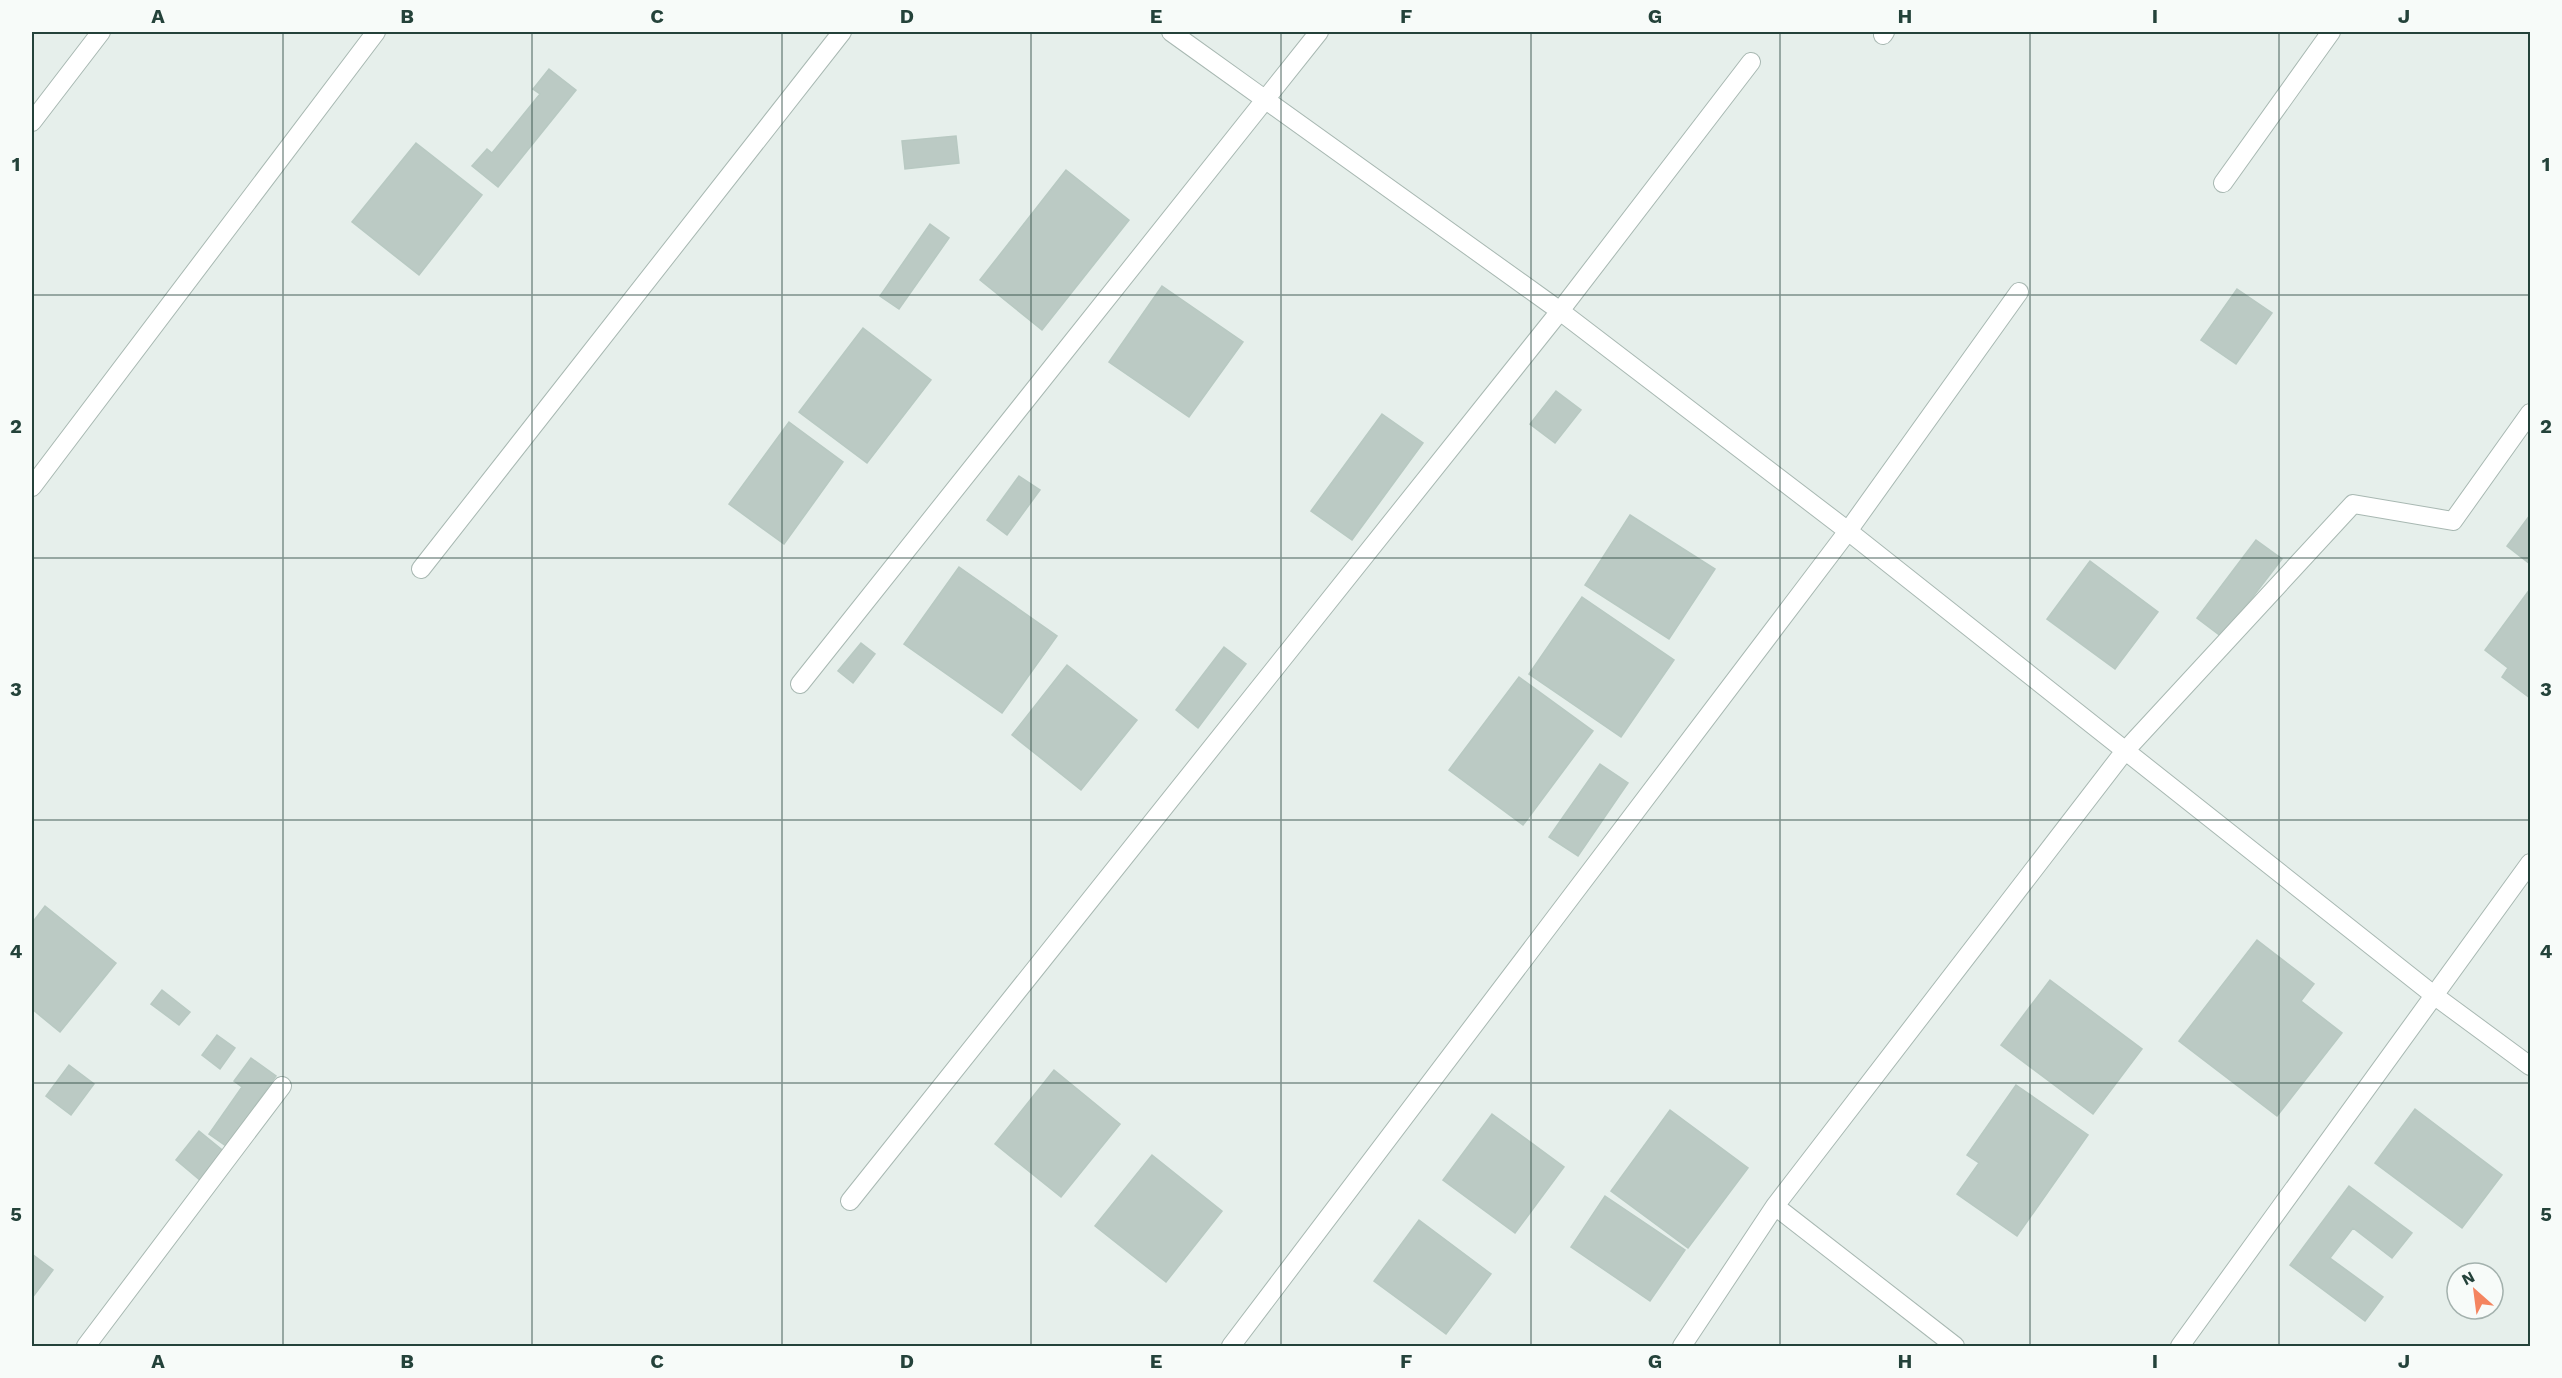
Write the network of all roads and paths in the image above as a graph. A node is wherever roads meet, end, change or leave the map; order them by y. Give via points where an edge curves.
1 (100, 32) edge
2 (376, 32) edge
3 (842, 32) edge
4 (1171, 32) edge
5 (1319, 32) edge
6 (2331, 32) edge
7 (1751, 62) dead end
8 (1267, 98) junction
9 (32, 123) edge
10 (2223, 183) dead end
11 (2019, 292) dead end
12 (1560, 311) junction
13 (2530, 413) edge
14 (32, 487) edge
15 (1848, 531) junction
16 (421, 569) dead end
17 (800, 684) dead end
18 (2124, 752) junction
19 (2530, 863) edge
20 (2434, 996) junction
21 (2530, 1066) edge
22 (282, 1086) dead end
23 (850, 1201) dead end
24 (1775, 1206) junction
25 (86, 1347) edge
26 (1231, 1347) edge
27 (1682, 1347) edge
28 (1955, 1347) edge
29 (2180, 1347) edge

1 - 9 street
2 - 14 street
3 - 16 street
4 - 8 street
5 - 8 street
6 - 10 street
7 - 12 street
8 - 12 street
8 - 17 street
11 - 15 street
12 - 15 street
12 - 23 street
13 - 18 street via 2453,521 2354,504
15 - 18 street
15 - 26 street
18 - 20 street
18 - 24 street
19 - 20 street
20 - 21 street
20 - 29 street
22 - 25 street
24 - 27 street
24 - 28 street

